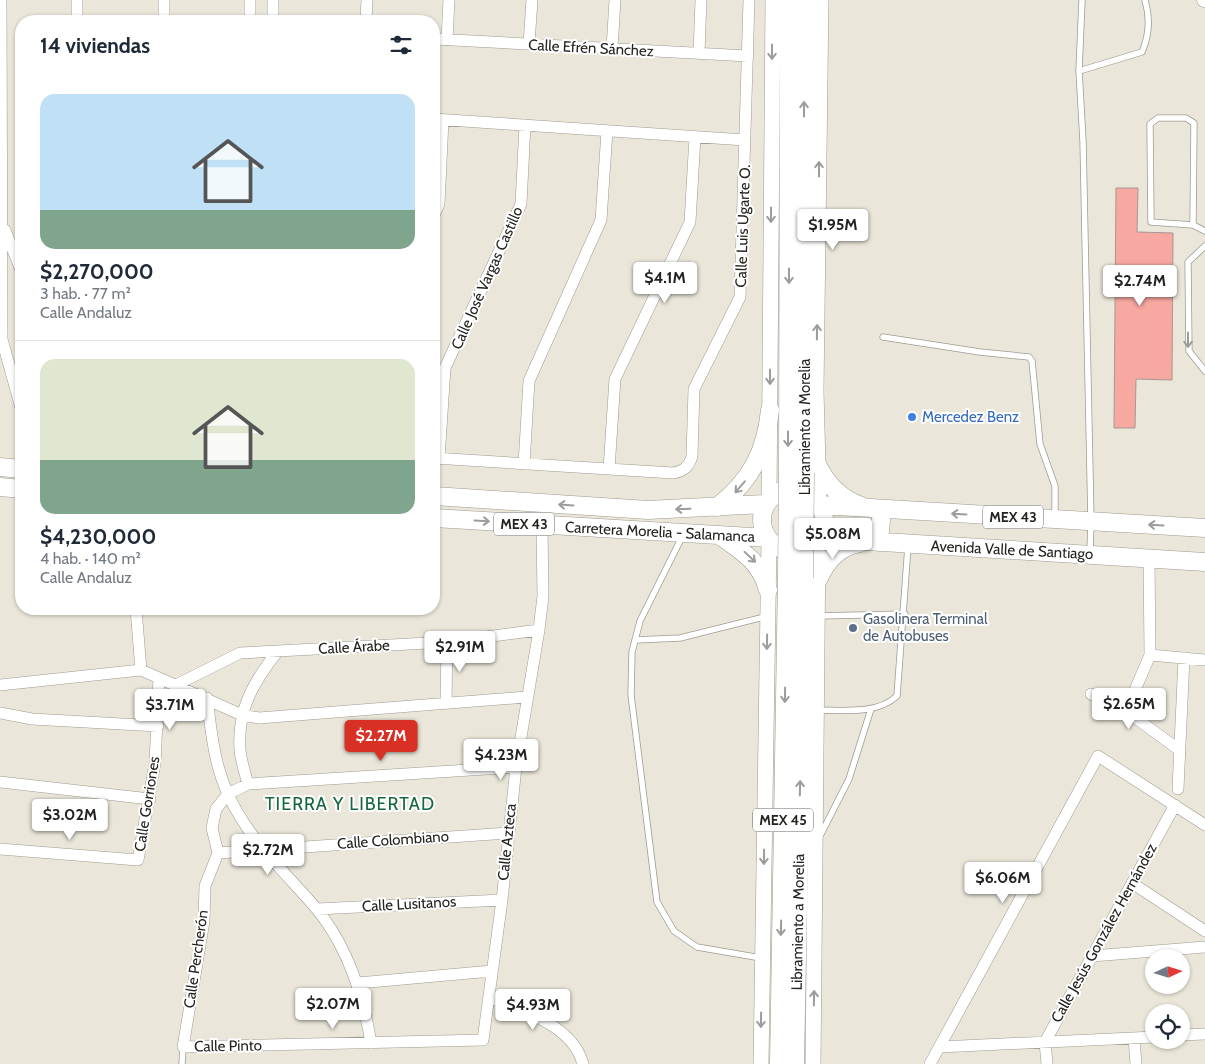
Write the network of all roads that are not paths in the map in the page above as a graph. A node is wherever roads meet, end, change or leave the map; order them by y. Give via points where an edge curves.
1 (1, 0) edge
2 (77, 0) edge
3 (164, 0) edge
4 (250, 0) edge
5 (273, 0) edge
6 (367, 0) edge
7 (449, 0) edge
8 (532, 0) edge
9 (615, 0) edge
10 (700, 0) edge
11 (749, 0) edge
12 (773, 0) edge
13 (790, 0) edge
14 (805, 0) edge
15 (821, 0) edge
16 (1082, 0) edge
17 (1145, 0) edge
18 (77, 15) edge
19 (164, 15) edge
20 (250, 15) edge
21 (273, 15) edge
22 (366, 15) edge
23 (440, 40) edge
24 (447, 40) junction
25 (530, 44) junction
26 (612, 49) junction
27 (699, 53) junction
28 (748, 56) junction
29 (1, 57) edge
30 (1079, 72) junction
31 (440, 120) edge
32 (525, 126) junction
33 (1, 127) edge
34 (607, 131) junction
35 (695, 137) junction
36 (745, 140) junction
37 (1, 222) edge
38 (1193, 225) junction
39 (1205, 231) edge
40 (1205, 246) edge
41 (15, 256) edge
42 (1, 335) edge
43 (883, 337) dead end
44 (1205, 371) edge
45 (15, 386) edge
46 (770, 410) junction
47 (440, 418) edge
48 (440, 458) edge
49 (524, 464) junction
50 (0, 468) edge
51 (15, 469) edge
52 (608, 469) junction
53 (803, 470) junction
54 (0, 487) edge
55 (15, 488) edge
56 (440, 496) edge
57 (767, 502) junction
58 (820, 504) junction
59 (717, 508) junction
60 (876, 509) junction
61 (440, 518) edge
62 (1055, 519) junction
63 (1091, 522) junction
64 (542, 525) junction
65 (1205, 528) edge
66 (684, 533) junction
67 (718, 535) junction
68 (818, 539) junction
69 (768, 540) junction
70 (874, 542) junction
71 (908, 544) junction
72 (1090, 555) junction
73 (1149, 558) junction
74 (1205, 562) edge
75 (803, 578) junction
76 (768, 590) junction
77 (905, 614) junction
78 (136, 615) edge
79 (768, 616) junction
80 (818, 616) junction
81 (539, 630) junction
82 (635, 640) junction
83 (447, 642) junction
84 (278, 651) junction
85 (1150, 655) junction
86 (1184, 658) junction
87 (1205, 660) edge
88 (141, 670) junction
89 (159, 678) junction
90 (176, 684) junction
91 (0, 685) edge
92 (1091, 694) dead end
93 (527, 697) junction
94 (207, 698) junction
95 (446, 703) junction
96 (871, 709) junction
97 (816, 710) junction
98 (1126, 711) junction
99 (0, 713) edge
100 (242, 715) junction
101 (158, 726) junction
102 (1178, 749) junction
103 (516, 767) junction
104 (0, 782) edge
105 (248, 784) junction
106 (1178, 789) dead end
107 (228, 794) junction
108 (150, 799) junction
109 (1175, 805) junction
110 (1205, 825) edge
111 (508, 832) junction
112 (815, 846) junction
113 (0, 849) edge
114 (262, 850) junction
115 (218, 853) junction
116 (1132, 883) junction
117 (502, 900) junction
118 (317, 909) junction
119 (1205, 931) edge
120 (1205, 947) edge
121 (1092, 956) junction
122 (762, 958) junction
123 (492, 971) junction
124 (358, 983) junction
125 (489, 996) junction
126 (1205, 1034) edge
127 (1190, 1035) edge
128 (1145, 1037) edge
129 (1134, 1038) junction
130 (483, 1040) joint
131 (1045, 1042) junction
132 (371, 1043) junction
133 (940, 1046) junction
134 (183, 1047) junction
135 (182, 1064) edge
136 (583, 1064) edge
137 (761, 1064) edge
138 (778, 1064) edge
139 (795, 1064) edge
140 (813, 1064) edge
141 (930, 1064) edge
142 (1047, 1064) edge
143 (1136, 1064) edge

1 - 29 street
2 - 18 street
3 - 19 street
4 - 20 street
5 - 21 street
6 - 22 street
7 - 24 street
8 - 25 street
9 - 26 street
10 - 27 street
11 - 28 street, Calle Luis Ugarte O.
12 -> 46 main road
13 -> 53 main road, Libramiento a Morelia / MEX 45
53 -> 14 main road, Libramiento a Morelia / MEX 45
53 -> 15 main road via 816,391
16 - 30 lane
17 - 30 lane via 1149,12 1142,52
23 - 24 street, Calle Efrén Sánchez
24 - 25 street, Calle Efrén Sánchez
25 - 26 street, Calle Efrén Sánchez
26 - 27 street, Calle Efrén Sánchez
27 - 28 street, Calle Efrén Sánchez
28 - 36 street, Calle Luis Ugarte O.
29 - 33 street
30 - 63 lane
31 - 32 street
32 - 34 street
32 - 47 street, Calle José Vargas Castillo via 521,204 445,368
33 - 37 street
34 - 35 street
34 - 49 street via 601,220 528,380
35 - 36 street
35 - 52 street via 690,222 615,379
36 - 52 street, Calle Luis Ugarte O. via 740,297 694,389 692,456 686,468 672,473
37 - 41 street
37 - 42 street
38 - 38 lane via 1151,222 1150,124 1158,118 1186,118 1194,123
38 - 39 lane
40 -> 44 lane via 1188,262 1188,350
42 - 45 street
43 - 62 lane via 1029,357 1041,449 1055,486
46 - 57 main road
46 -> 59 main road via 763,448 755,466 738,489
48 - 49 street
49 - 52 street
50 - 51 main road
53 - 58 main road
53 - 60 main road via 826,481 848,500
53 - 75 main road, Libramiento a Morelia / MEX 45, bridge
54 - 55 main road
59 -> 56 main road, Carretera Morelia - Salamanca / MEX 43 via 614,509
57 - 58 main road, MEX 43 via 783,490 794,489 811,494
57 - 59 main road, Carretera Morelia - Salamanca / MEX 43
57 - 69 main road via 762,519
58 - 60 main road, MEX 43
58 - 68 main road via 824,522
62 -> 60 main road, MEX 43
60 - 70 main road
61 -> 64 main road, Carretera Morelia - Salamanca / MEX 43
62 - 63 main road, MEX 43
65 -> 63 main road, MEX 43
63 - 72 lane
64 - 66 main road, Carretera Morelia - Salamanca / MEX 43
64 - 81 street, Calle Azteca via 543,596
66 - 67 main road, Carretera Morelia - Salamanca / MEX 43
66 - 82 lane via 640,621
67 - 69 main road, Carretera Morelia - Salamanca / MEX 43
67 -> 76 main road via 755,561
68 - 69 main road, MEX 43 via 803,550 791,552
68 - 70 main road, Avenida Valle de Santiago / MEX 43
68 - 75 main road
69 - 76 main road
70 - 71 main road, Avenida Valle de Santiago / MEX 43
70 - 75 main road via 852,545 837,552
71 - 72 main road, Avenida Valle de Santiago / MEX 43
71 - 77 lane
72 - 73 main road, Avenida Valle de Santiago / MEX 43
73 - 74 main road, Avenida Valle de Santiago / MEX 43
73 - 85 street
75 - 80 main road
75 -> 138 main road, Libramiento a Morelia / MEX 45
139 -> 75 main road, Libramiento a Morelia / MEX 45
76 - 79 main road
77 - 80 lane
77 - 96 lane via 897,696 888,705
78 - 88 street
79 - 82 lane via 680,638
79 -> 122 main road
80 - 97 main road
81 - 83 street, Calle Árabe
81 - 93 street, Calle Azteca
82 - 122 lane via 631,694 657,902 674,931 697,947
83 - 84 street, Calle Árabe
83 - 95 street
84 - 90 street, Calle Árabe via 240,653
84 - 100 street via 255,680
85 - 86 street
85 - 98 street
86 - 87 street
86 - 102 street
88 - 89 street
88 - 91 street
89 - 90 street
89 - 101 street, Calle Gorriones
90 - 94 street
92 - 98 street
93 - 95 street
93 - 103 street, Calle Azteca
94 - 100 street
94 - 107 street via 213,747
95 - 100 street via 258,718
96 - 97 lane
96 - 112 lane via 849,779
97 - 112 main road
98 - 102 street
99 - 101 street via 32,720
100 - 105 street via 240,750
101 - 108 street, Calle Gorriones
102 - 106 street
103 - 105 street
103 - 111 street, Calle Azteca
104 - 108 street
105 - 107 street
107 - 114 street
107 - 115 street via 216,809 212,828
108 - 113 street, Calle Gorriones via 138,860
109 - 110 street
109 - 116 street, Calle Jesús González Hernández
109 - 133 street via 1098,756
111 - 114 street, Calle Colombiano
111 - 117 street, Calle Azteca
140 -> 112 main road
114 - 115 street, Calle Colombiano
114 - 118 street
115 - 134 street, Calle Percherón via 205,886 204,921
116 - 119 street
116 - 121 street, Calle Jesús González Hernández
117 - 118 street, Calle Lusitanos
117 - 123 street, Calle Azteca
118 - 124 street via 340,944
120 - 121 street
121 - 131 street, Calle Jesús González Hernández
122 -> 137 main road
123 - 124 street
123 - 125 street, Calle Azteca
124 - 132 street
125 - 130 street, Calle Azteca
125 - 136 street via 554,1026 570,1040
126 - 127 street
128 - 129 street
129 - 131 street
129 - 143 street
130 - 132 street, Calle Pinto
131 - 133 street
131 - 142 street
132 - 134 street, Calle Pinto
133 - 141 street
134 - 135 lane, Calle Percherón

